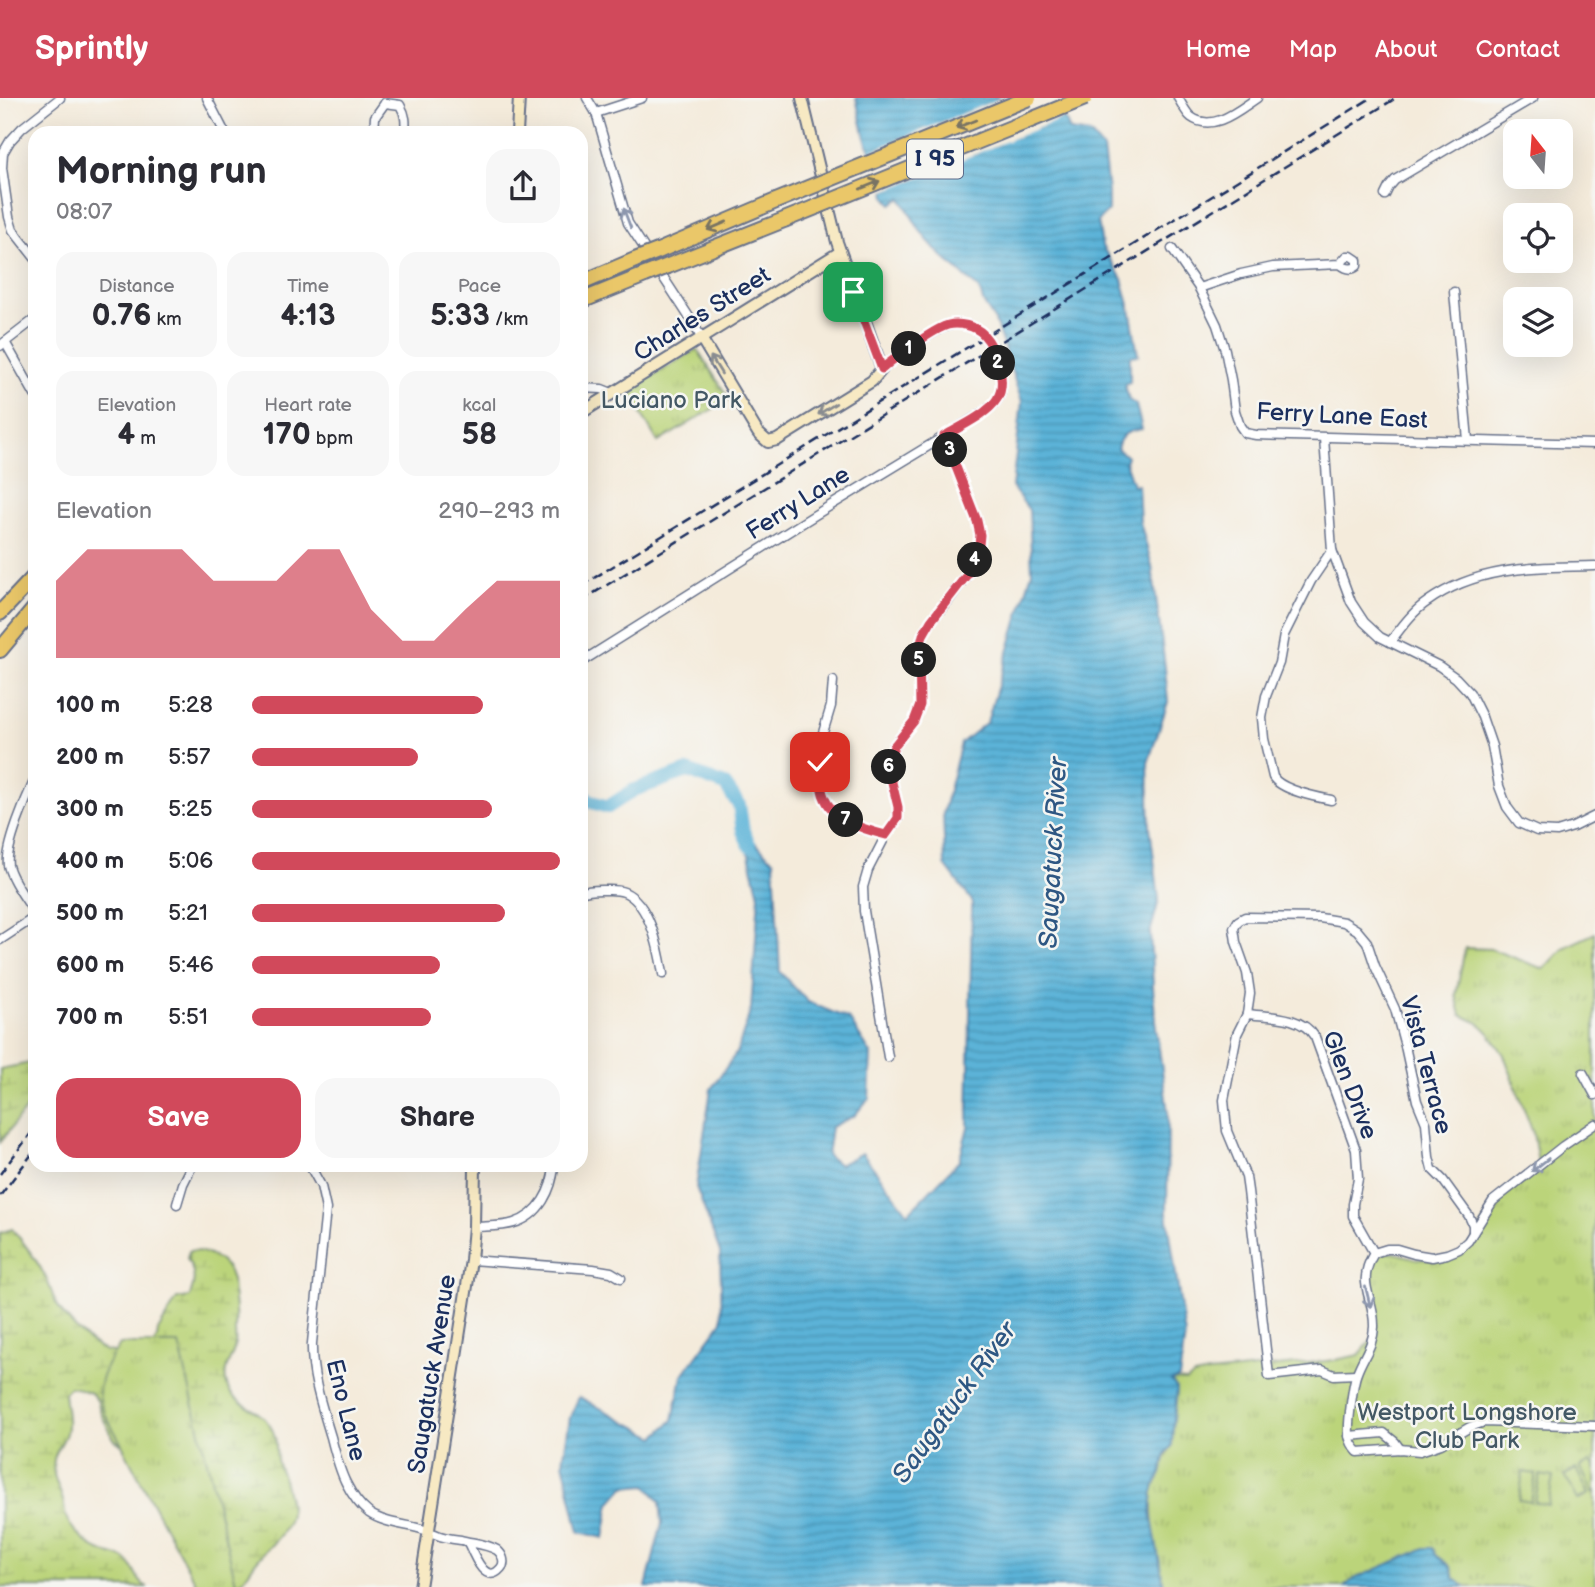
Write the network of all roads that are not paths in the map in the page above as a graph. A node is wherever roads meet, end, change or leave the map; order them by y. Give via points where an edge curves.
1 (60, 98) edge
2 (207, 98) edge
3 (519, 98) edge
4 (587, 98) edge
5 (642, 98) edge
6 (802, 98) edge
7 (1029, 98) edge
8 (1085, 98) edge
9 (1178, 98) edge
10 (1257, 98) edge
11 (1534, 98) edge
12 (384, 101) edge
13 (596, 113) junction
14 (219, 126) edge
15 (374, 126) edge
16 (406, 126) edge
17 (517, 126) edge
18 (1385, 195) dead end
19 (28, 249) edge
20 (1172, 249) dead end
21 (840, 252) junction
22 (1340, 264) dead end
23 (588, 280) edge
24 (1199, 288) junction
25 (1454, 292) dead end
26 (588, 298) edge
27 (28, 324) edge
28 (701, 338) junction
29 (3, 344) edge
30 (882, 369) junction
31 (28, 384) edge
32 (588, 388) edge
33 (612, 393) junction
34 (588, 408) edge
35 (944, 436) junction
36 (1324, 438) junction
37 (1468, 440) junction
38 (1595, 444) edge
39 (1332, 550) junction
40 (1595, 566) edge
41 (28, 583) edge
42 (0, 613) edge
43 (28, 617) edge
44 (28, 627) edge
45 (1390, 642) junction
46 (0, 651) edge
47 (588, 658) edge
48 (833, 681) dead end
49 (28, 798) edge
50 (1331, 800) dead end
51 (1595, 816) edge
52 (886, 835) junction
53 (588, 891) edge
54 (28, 904) edge
55 (28, 921) edge
56 (0, 940) edge
57 (663, 974) dead end
58 (1247, 1014) junction
59 (888, 1057) dead end
60 (1583, 1073) dead end
61 (1595, 1095) edge
62 (1595, 1124) edge
63 (189, 1172) edge
64 (313, 1172) edge
65 (475, 1172) edge
66 (554, 1172) edge
67 (177, 1204) dead end
68 (1462, 1206) junction
69 (1489, 1207) junction
70 (474, 1227) junction
71 (1473, 1232) junction
72 (1374, 1253) junction
73 (471, 1260) junction
74 (621, 1278) dead end
75 (1356, 1374) junction
76 (1595, 1426) edge
77 (1349, 1436) junction
78 (1400, 1449) junction
79 (429, 1531) junction
80 (468, 1542) junction
81 (420, 1587) edge

1 - 19 street via 22,128 3,153 9,217
2 - 14 street
3 - 17 main road
4 - 13 street
5 - 13 street
6 - 21 main road
7 -> 23 highway, I 95, bridge
26 -> 8 highway, I 95, bridge
9 - 10 street via 1189,116 1202,122 1226,118
11 - 18 street via 1395,180
12 - 15 street
12 - 16 street via 400,105
28 -> 13 street via 628,223
20 - 24 street, Ferry Lane East
21 - 28 main road, Charles Street
21 - 30 main road
22 - 24 street via 1273,267
24 - 36 street, Ferry Lane East via 1225,350 1235,411 1245,433
25 - 37 street
27 - 29 street
30 -> 28 main road via 872,381 768,442 758,433
28 - 33 main road, Charles Street
29 - 31 street
30 - 35 street, Ferry Lane via 939,329 954,324 981,332 996,356 1001,390 981,414
32 - 33 street
33 - 34 main road, Charles Street
35 - 47 street, Ferry Lane
35 - 52 street via 977,521 978,555 923,635 920,705 890,757 898,818
36 - 37 street, Ferry Lane East
36 - 39 street
37 - 38 street, Ferry Lane East
39 - 45 street via 1364,622
39 - 50 street via 1284,635 1261,714 1276,782
40 - 45 street via 1523,568 1461,583 1427,602
41 - 42 highway
43 - 46 highway
44 - 46 highway
45 - 51 street via 1439,666 1470,694 1492,746 1499,786 1519,823 1537,831 1557,832
48 - 52 street via 822,736 822,790 839,816
49 - 54 street via 7,862
52 - 59 street via 863,887
53 - 57 street via 615,890 634,899 651,925
55 - 56 street
58 - 68 street, Vista Terrace via 1250,993 1236,942 1238,922 1245,917 1320,918 1344,922 1357,930 1367,942 1395,1009 1426,1123 1433,1168
58 - 72 street, Glen Drive via 1297,1021 1315,1037 1356,1150 1359,1179 1353,1216
58 - 75 street via 1237,1034 1224,1100 1227,1131 1246,1177 1269,1376 1322,1370 1334,1375
60 - 61 street
62 -> 69 street
63 - 67 street
64 - 79 street, Eno Lane via 326,1209 312,1362 340,1469 369,1513
65 - 70 main road, Saugatuck Avenue
66 - 70 street via 545,1200 532,1213 518,1222
68 - 69 street via 1478,1211
68 - 71 street, Vista Terrace
69 - 71 street
70 - 73 main road, Saugatuck Avenue
71 - 72 street via 1459,1249 1447,1254 1432,1257 1398,1249
72 -> 75 street via 1365,1276 1373,1338
73 - 74 street via 593,1269
73 - 79 main road, Saugatuck Avenue
75 - 77 street
76 - 78 street via 1484,1422 1429,1448
77 - 78 street via 1384,1433
77 - 78 street via 1358,1452
79 - 80 street, Eno Lane
79 - 81 main road, Saugatuck Avenue
80 - 80 street, Eno Lane via 502,1554 501,1569 493,1574 484,1572

